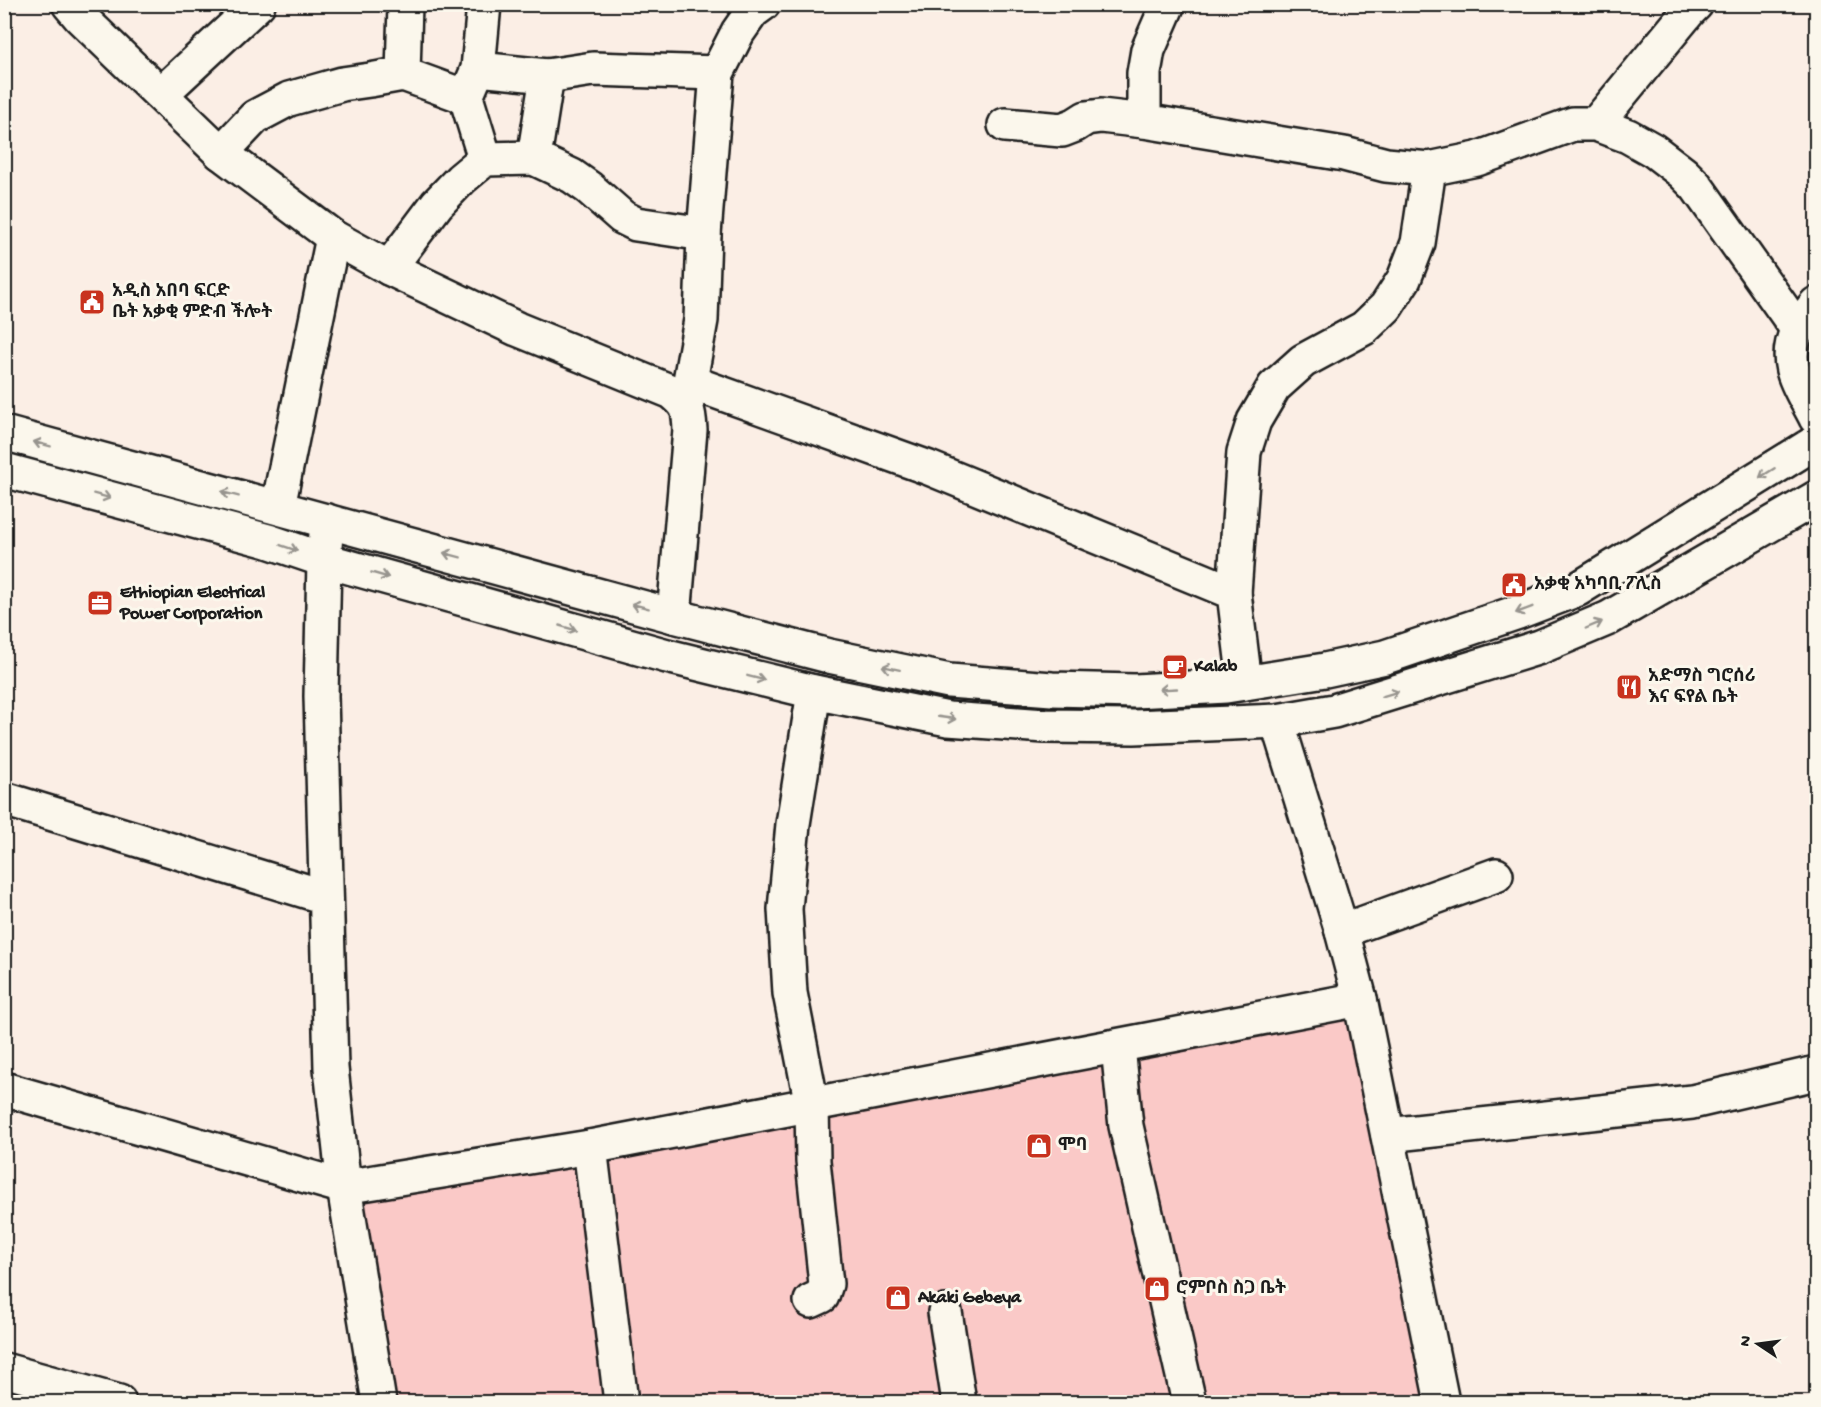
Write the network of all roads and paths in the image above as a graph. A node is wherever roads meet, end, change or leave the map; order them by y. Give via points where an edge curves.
1 (69, 4) edge
2 (258, 4) edge
3 (405, 4) edge
4 (484, 4) edge
5 (763, 4) edge
6 (1168, 4) edge
7 (1696, 4) edge
8 (403, 74) junction
9 (717, 74) junction
10 (547, 76) junction
11 (472, 83) junction
12 (161, 94) junction
13 (1144, 121) junction
14 (1596, 124) junction
15 (1005, 125) dead end
16 (221, 153) junction
17 (534, 158) junction
18 (485, 159) junction
19 (1429, 169) junction
20 (704, 234) junction
21 (333, 237) junction
22 (389, 268) junction
23 (1816, 304) edge
24 (1797, 330) junction
25 (688, 393) junction
26 (1816, 418) edge
27 (4, 434) edge
28 (1816, 442) edge
29 (4, 470) edge
30 (1816, 498) edge
31 (278, 507) junction
32 (327, 521) junction
33 (324, 560) junction
34 (1233, 593) junction
35 (674, 616) junction
36 (1245, 683) junction
37 (814, 692) junction
38 (1276, 721) junction
39 (4, 799) edge
40 (1496, 875) dead end
41 (325, 897) junction
42 (1342, 931) junction
43 (1360, 999) junction
44 (1118, 1047) junction
45 (1816, 1073) edge
46 (4, 1089) edge
47 (812, 1105) junction
48 (1388, 1136) junction
49 (590, 1147) junction
50 (344, 1187) junction
51 (810, 1301) dead end
52 (945, 1312) dead end
53 (4, 1370) edge
54 (119, 1402) edge
55 (379, 1402) edge
56 (621, 1402) edge
57 (959, 1402) edge
58 (1189, 1402) edge
59 (1442, 1402) edge

1 - 12 street
2 - 12 street
3 - 8 street
4 - 11 street
5 - 9 street via 738,32
6 - 13 street via 1148,50
7 - 14 street
8 - 11 street
8 - 16 street via 342,84 289,99 255,117
9 - 10 street via 593,69
9 - 20 street
10 - 11 street
10 - 17 street
11 - 18 street
12 - 16 street
13 - 15 street via 1101,116 1086,118 1062,130
13 - 19 street via 1344,154 1386,165
14 - 19 street via 1573,124 1476,159
14 - 24 street via 1629,136 1683,172
16 - 21 street
17 - 18 street
17 - 20 street via 572,176 636,224
18 - 22 street via 437,204
19 - 34 street via 1418,243 1404,279 1386,308 1364,328 1303,361 1274,387 1254,421 1244,452
20 - 25 street via 700,320
21 - 22 street
21 - 31 street
22 - 25 street via 517,329 672,392
23 - 24 street
24 - 26 street via 1791,368
25 - 34 street via 929,468
25 - 35 street via 690,430
31 -> 27 street
28 -> 36 street via 1578,589 1385,657
29 -> 33 street via 268,541
38 -> 30 street via 1334,711 1550,643 1609,618
31 - 32 street
32 - 33 street
35 -> 32 street
33 -> 37 street via 667,656
33 - 41 street via 321,696
34 - 36 street
36 -> 35 street via 1135,691 949,681 829,656
37 -> 38 street via 948,719 1045,726
37 - 47 street via 793,824 785,909 790,993
38 - 42 street
39 - 41 street
40 - 42 street
41 - 50 street via 331,1068
42 - 43 street
43 - 44 street
43 - 48 street
44 - 47 street
44 - 58 street via 1126,1126
45 - 48 street via 1692,1102
46 - 50 street
47 - 49 street
47 - 51 street via 813,1161 826,1284 822,1296
48 - 59 street
49 - 50 street
49 - 56 street
50 - 55 street
52 - 57 street
53 - 54 street

